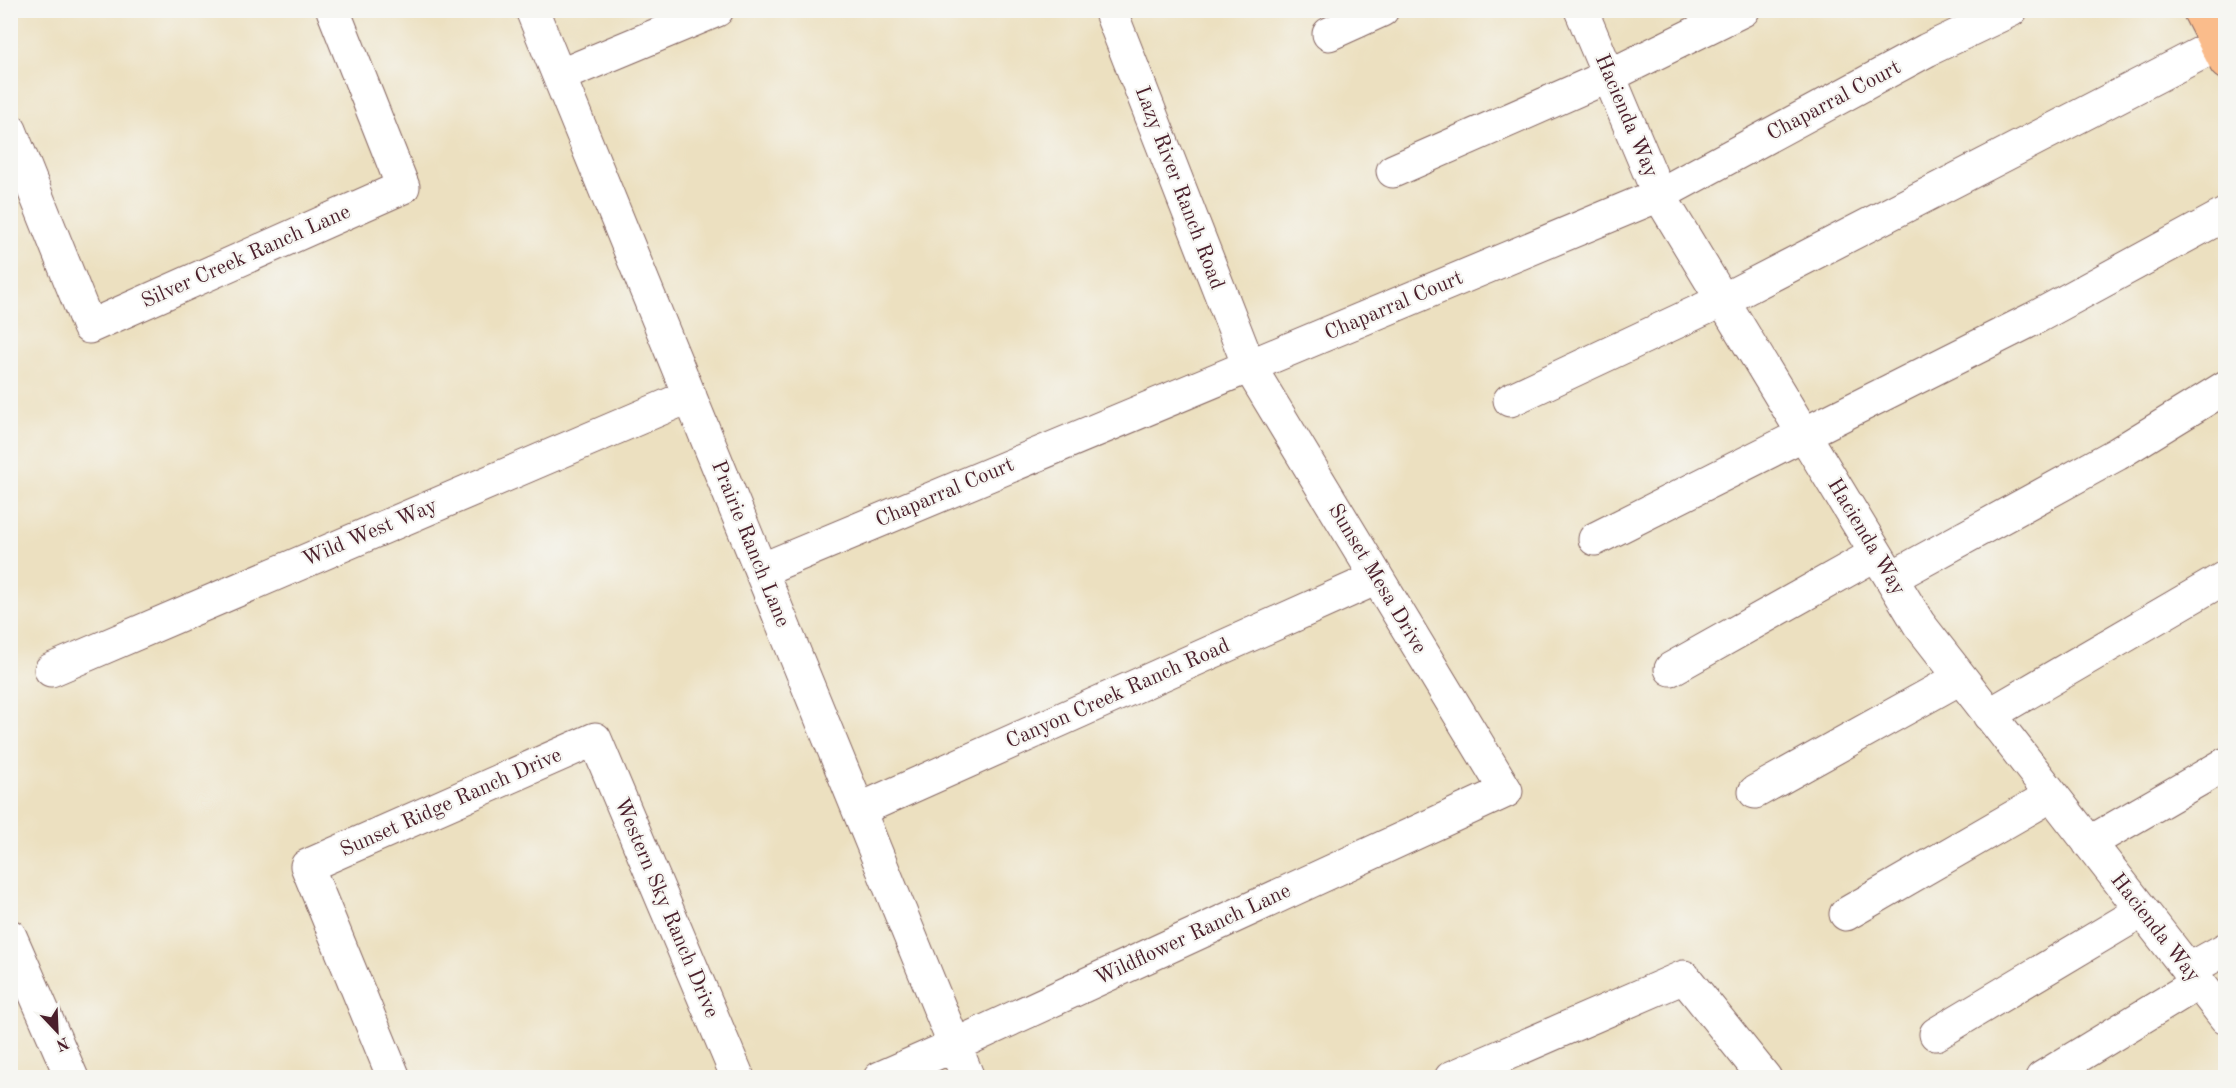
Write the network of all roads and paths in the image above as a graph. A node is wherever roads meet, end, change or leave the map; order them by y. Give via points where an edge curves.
1 (333, 10) edge
2 (532, 10) edge
3 (717, 10) edge
4 (1110, 10) edge
5 (1382, 10) edge
6 (1581, 10) edge
7 (1743, 10) edge
8 (2011, 10) edge
9 (2199, 10) edge
10 (1329, 34) dead end
11 (2221, 54) edge
12 (559, 76) junction
13 (1609, 76) junction
14 (10, 130) edge
15 (1393, 171) dead end
16 (1659, 195) junction
17 (2226, 214) edge
18 (1723, 300) junction
19 (1249, 366) junction
20 (2226, 387) edge
21 (690, 396) junction
22 (1510, 400) dead end
23 (1804, 434) junction
24 (1595, 539) dead end
25 (1883, 566) junction
26 (761, 570) junction
27 (2226, 577) edge
28 (1377, 578) junction
29 (1671, 669) dead end
30 (51, 670) dead end
31 (1960, 678) junction
32 (1989, 715) junction
33 (595, 739) joint
34 (2226, 764) edge
35 (1506, 791) joint
36 (1755, 792) dead end
37 (2052, 795) junction
38 (859, 810) junction
39 (2089, 843) junction
40 (2142, 911) junction
41 (1846, 914) dead end
42 (10, 936) edge
43 (2226, 949) edge
44 (2193, 976) junction
45 (17, 987) edge
46 (2226, 1018) edge
47 (1936, 1034) dead end
48 (955, 1045) junction
49 (72, 1077) edge
50 (394, 1077) edge
51 (738, 1077) edge
52 (880, 1077) edge
53 (968, 1077) edge
54 (1451, 1077) edge
55 (1765, 1077) edge
56 (2042, 1077) edge

1 - 14 street, Silver Creek Ranch Lane via 403,188 89,327
2 - 12 street, Prairie Ranch Lane
3 - 12 street
4 - 19 street, Lazy River Ranch Road
5 - 10 street
6 - 13 street, Hacienda Way
7 - 13 street
8 - 16 street, Chaparral Court via 1927,50
9 - 11 highway
11 - 18 street
12 - 21 street, Prairie Ranch Lane
13 - 15 street
13 - 16 street, Hacienda Way
16 - 18 street, Hacienda Way
16 - 19 street, Chaparral Court
17 - 23 street via 2033,319
18 - 22 street
18 - 23 street, Hacienda Way
19 - 26 street, Chaparral Court
19 - 28 street, Sunset Mesa Drive
20 - 25 street via 2117,454
21 - 26 street, Prairie Ranch Lane
21 - 30 street, Wild West Way
23 - 24 street
23 - 25 street, Hacienda Way
25 - 29 street
25 - 31 street, Hacienda Way via 1919,624
26 - 38 street, Prairie Ranch Lane
27 - 32 street
28 - 35 street, Sunset Mesa Drive
28 - 38 street, Canyon Creek Ranch Road
31 - 32 street, Hacienda Way
31 - 36 street
32 - 37 street, Hacienda Way
33 - 50 street, Sunset Ridge Ranch Drive via 307,867
33 - 51 street, Western Sky Ranch Drive
34 - 39 street
35 - 48 street, Wildflower Ranch Lane
37 - 39 street, Hacienda Way
37 - 41 street
38 - 48 street, Prairie Ranch Lane
39 - 40 street, Hacienda Way
40 - 44 street, Hacienda Way
40 - 47 street
42 - 45 street
43 - 44 street
44 - 46 street, Hacienda Way
44 - 56 street
45 - 49 street
48 - 52 street, Wildflower Ranch Lane
48 - 53 street, Prairie Ranch Lane
54 - 55 street via 1684,977

